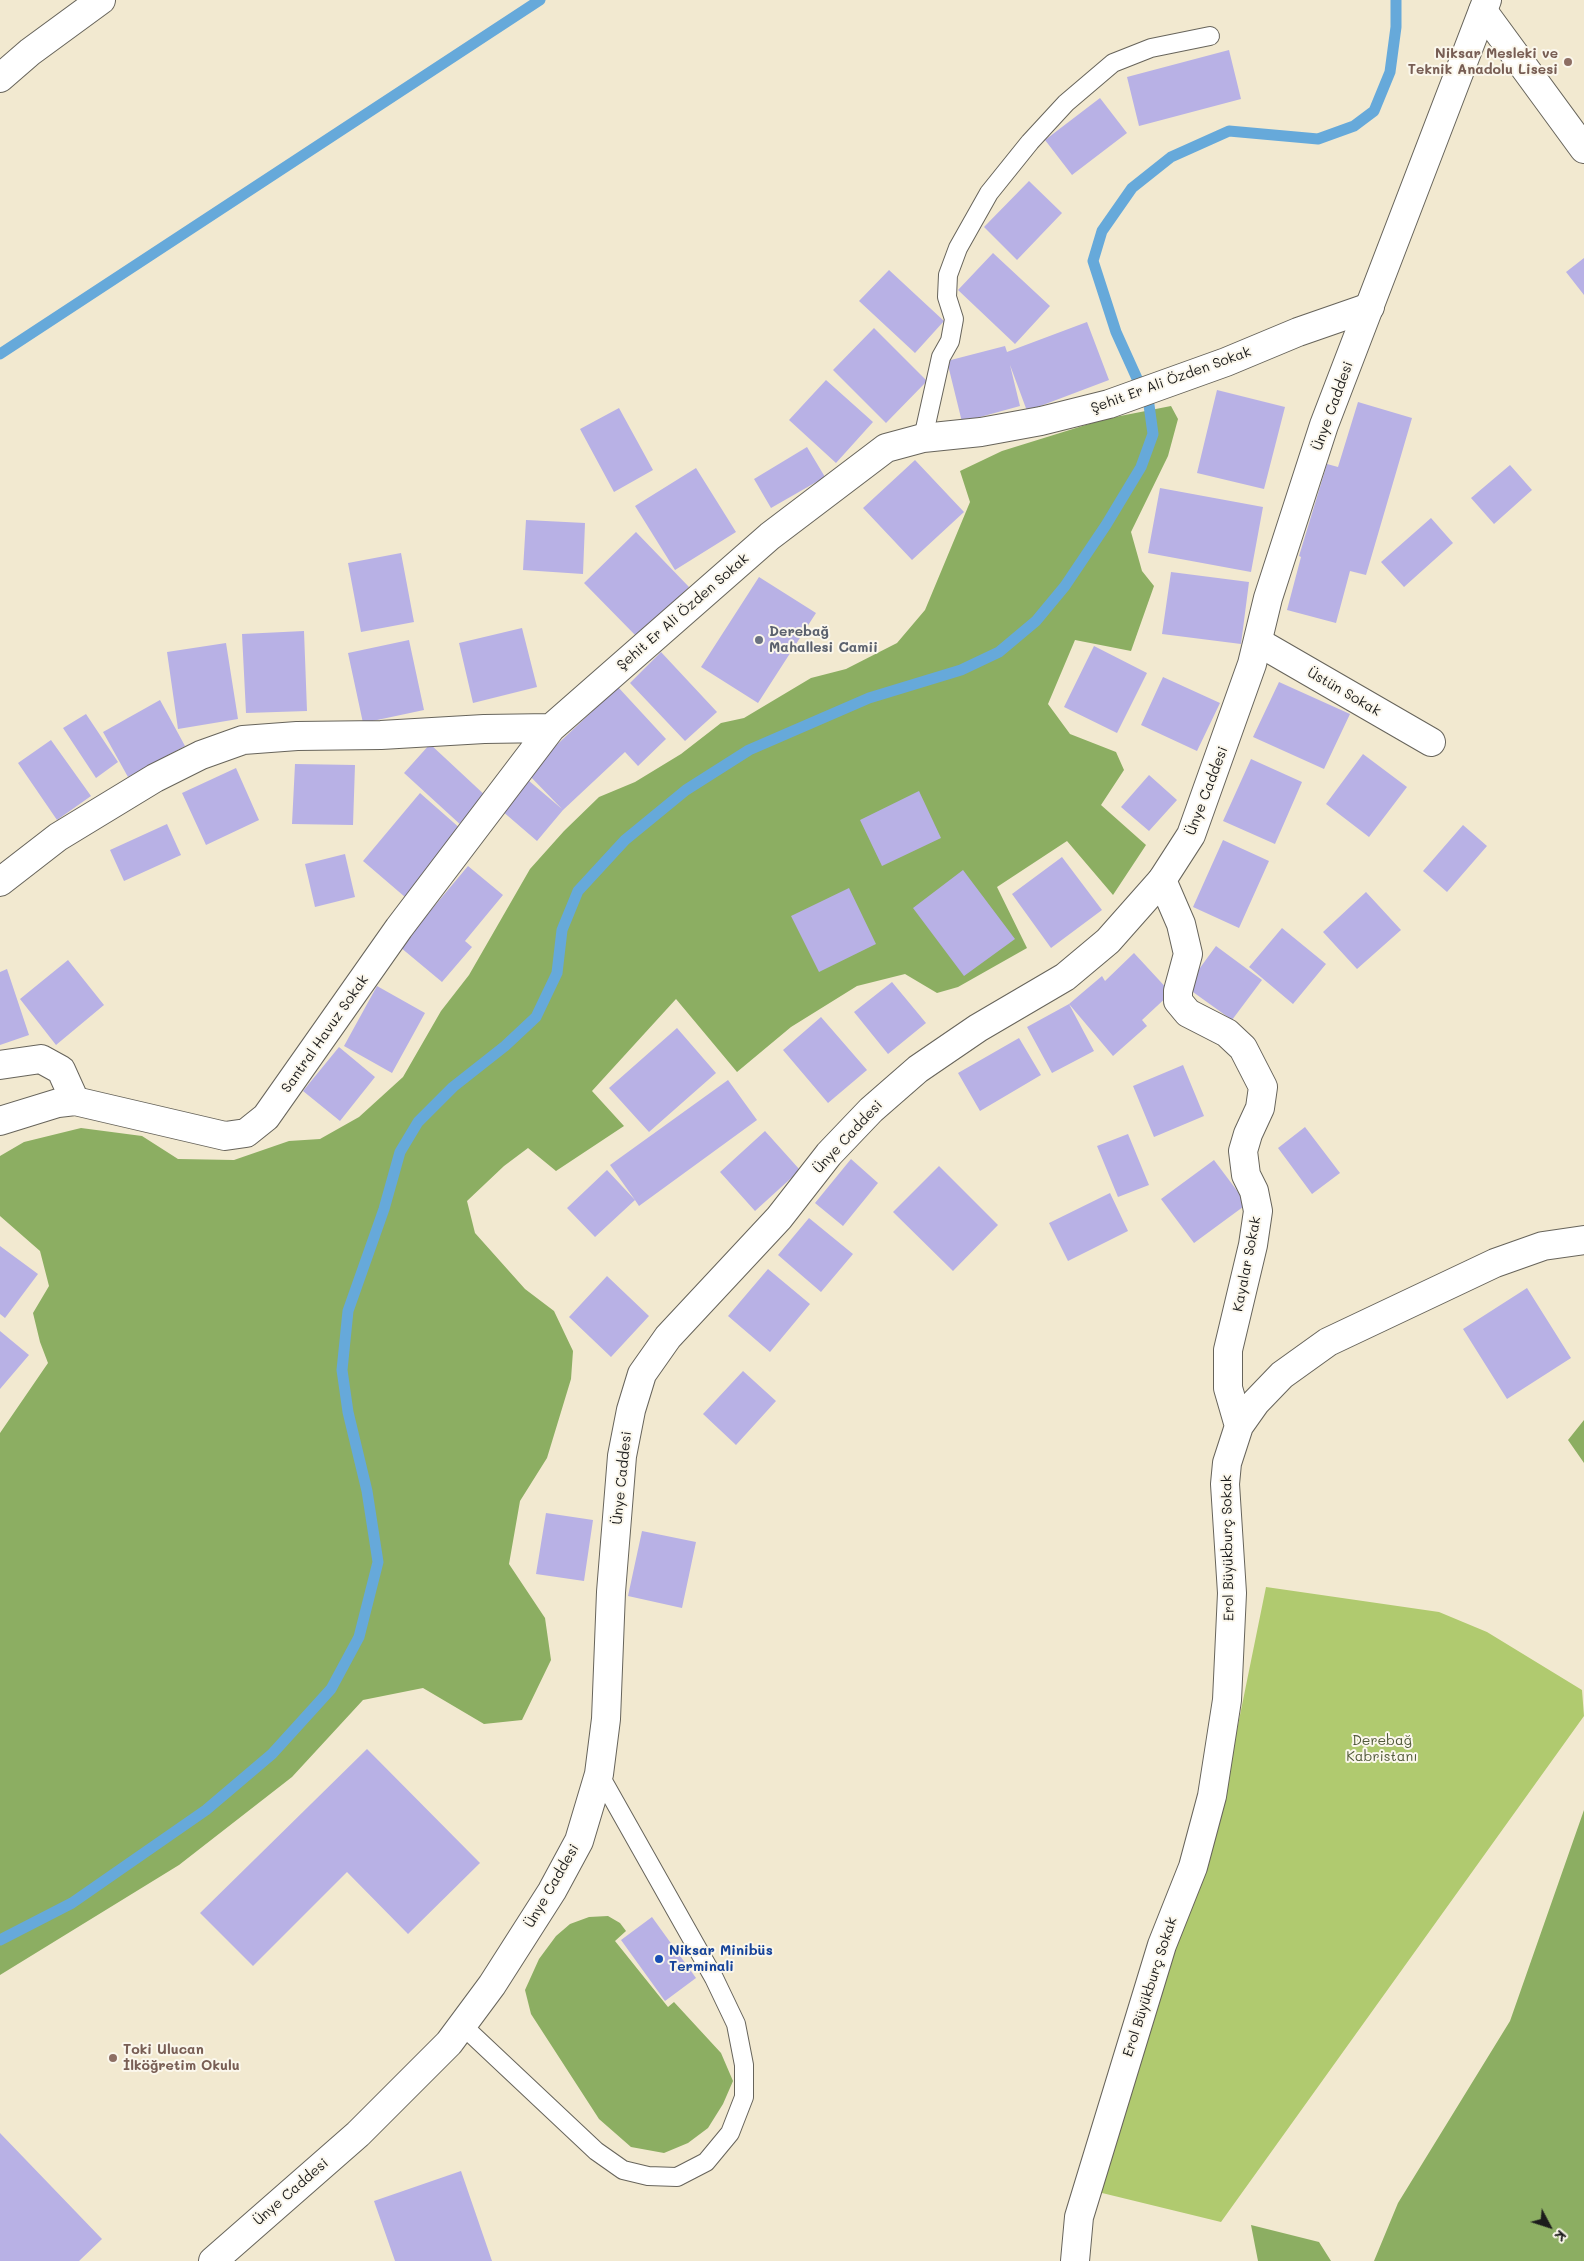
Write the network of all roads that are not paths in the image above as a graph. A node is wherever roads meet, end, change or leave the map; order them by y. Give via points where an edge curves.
1 (101, 0) edge
2 (1485, 5) edge
3 (1210, 36) dead end
4 (0, 78) edge
5 (1584, 149) edge
6 (1370, 307) junction
7 (923, 438) junction
8 (1258, 642) junction
9 (551, 728) junction
10 (1431, 742) dead end
11 (1162, 880) junction
12 (0, 882) edge
13 (0, 1065) edge
14 (75, 1102) junction
15 (0, 1120) edge
16 (1584, 1240) edge
17 (1239, 1426) junction
18 (599, 1774) junction
19 (462, 2025) junction
20 (213, 2261) edge
21 (1076, 2261) edge

1 - 4 street
2 - 5 street
2 - 6 street, Ünye Caddesi
3 - 7 lane via 1151,48 1113,63 1066,103 989,193 958,248 948,275 947,297 954,319 950,341 940,358
6 - 7 street, Şehit Er Ali Özden Sokak via 1109,404 1041,422
6 - 8 street, Ünye Caddesi via 1324,424 1268,598
7 - 9 street, Şehit Er Ali Özden Sokak via 886,448 770,536
8 - 10 street, Üstün Sokak
8 - 11 street, Ünye Caddesi via 1192,835
9 - 12 street via 484,728 243,740 201,755 155,778 58,837
9 - 14 street, Santral Havuz Sokak via 399,928 266,1117 246,1133 225,1136
11 - 17 street, Kayalar Sokak via 1182,924 1188,954 1178,1001 1188,1012 1227,1033 1243,1048 1263,1087 1260,1108 1243,1151 1246,1176 1254,1191 1258,1211 1228,1350 1228,1388
11 - 18 street, Ünye Caddesi via 1108,941 1065,977 978,1028 918,1069 871,1110 829,1154 779,1218 668,1337 642,1374 622,1456 611,1592 606,1720
13 - 14 street via 41,1059 61,1070
14 - 15 street, Santral Havuz Sokak via 58,1103
16 - 17 street, Erol Büyükburç Sokak via 1543,1246 1494,1263 1328,1342 1282,1375
17 - 21 street, Erol Büyükburç Sokak via 1226,1462 1231,1603 1226,1700 1212,1796 1193,1867 1162,1945 1078,2217
18 - 19 street, Ünye Caddesi via 575,1850 492,1985
18 - 19 lane via 714,1978 736,2024 744,2065 744,2097 730,2133 706,2162 677,2177 648,2176 623,2170 596,2151
19 - 20 street, Ünye Caddesi via 358,2134

